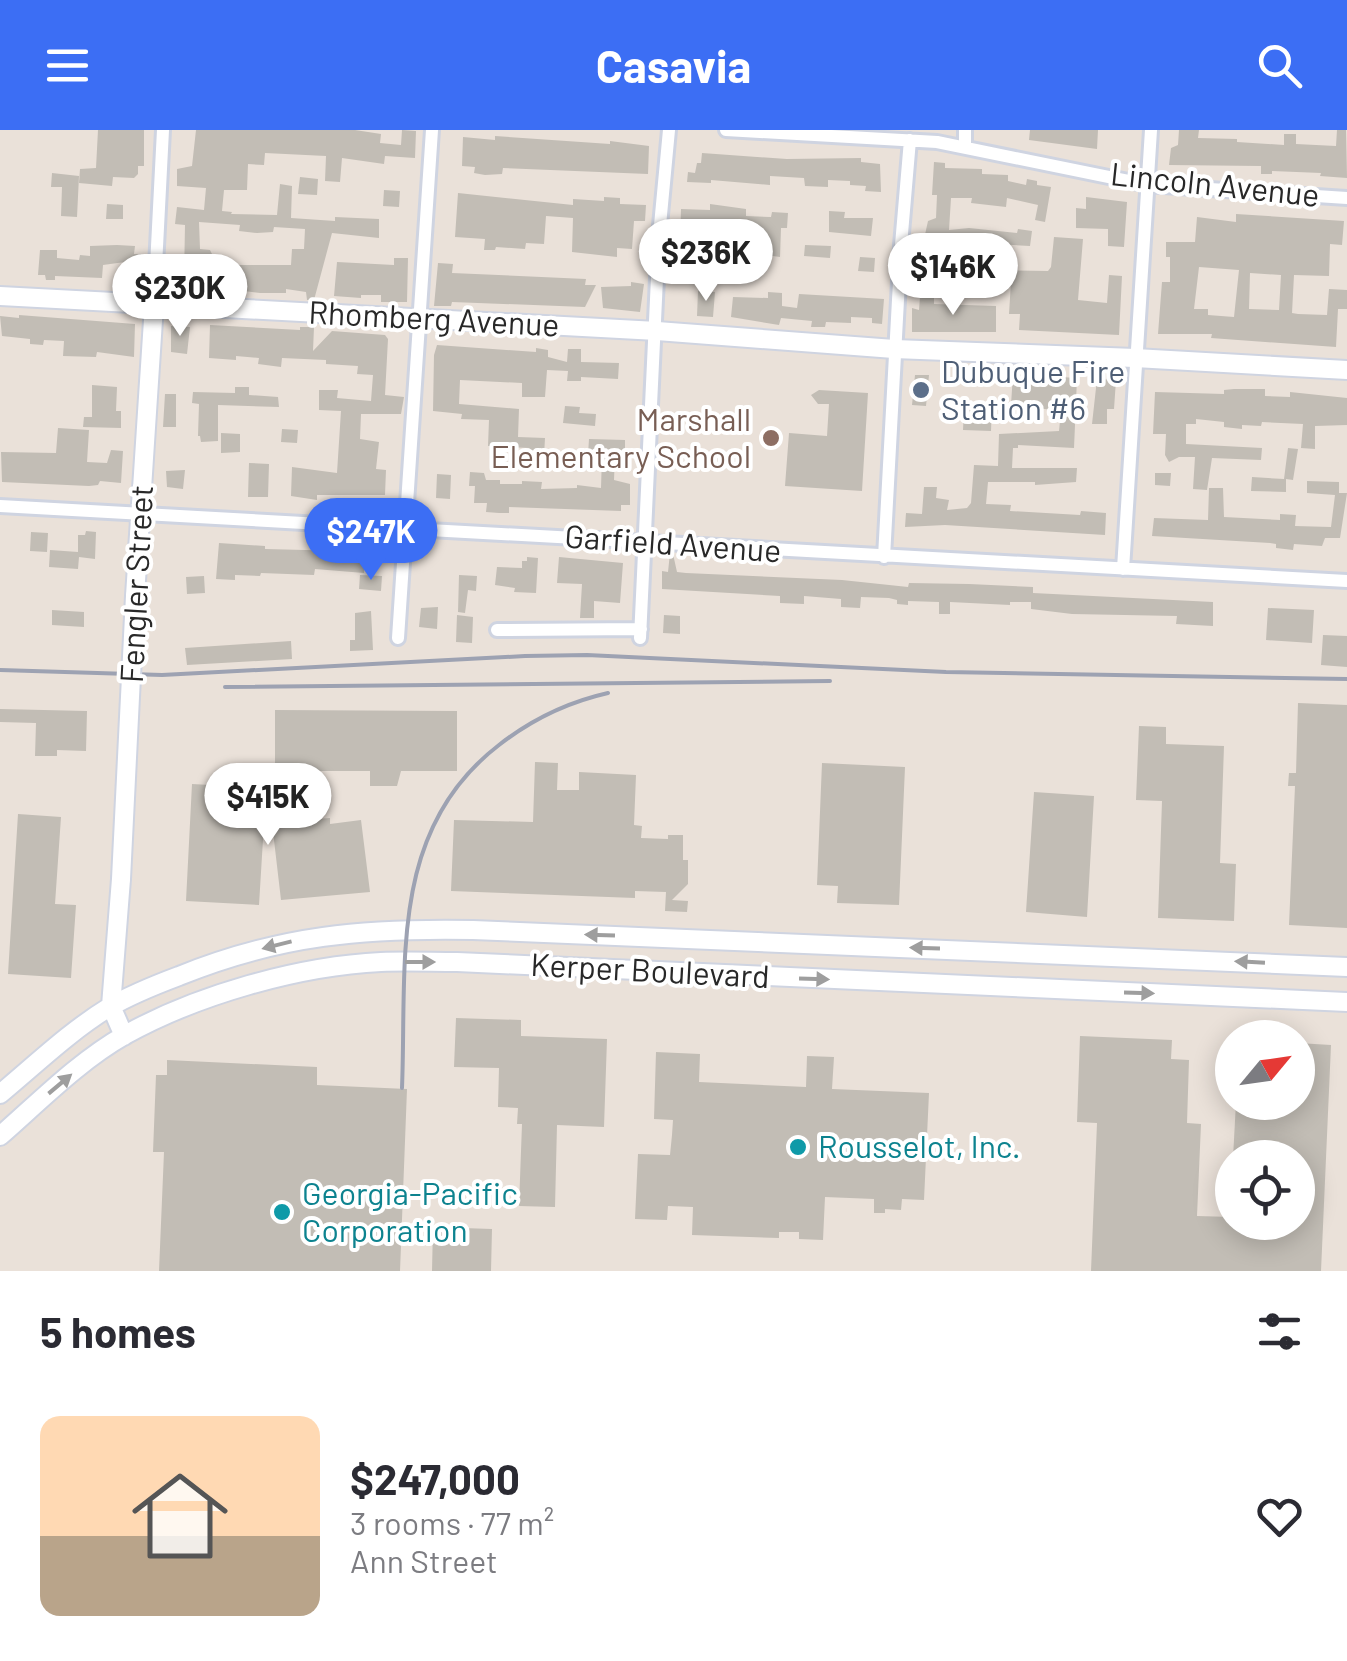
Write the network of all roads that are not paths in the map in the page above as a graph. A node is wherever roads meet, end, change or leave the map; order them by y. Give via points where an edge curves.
1 (163, 130) edge
2 (432, 130) edge
3 (669, 130) edge
4 (726, 130) edge
5 (965, 130) edge
6 (1151, 130) edge
7 (910, 140) junction
8 (964, 146) junction
9 (1148, 185) junction
10 (1347, 198) edge
11 (0, 296) edge
12 (154, 306) junction
13 (420, 318) junction
14 (657, 331) junction
15 (894, 350) junction
16 (1135, 358) junction
17 (1347, 370) edge
18 (0, 506) edge
19 (142, 514) junction
20 (406, 527) junction
21 (644, 542) junction
22 (884, 556) junction
23 (1123, 569) junction
24 (1347, 581) edge
25 (497, 630) dead end
26 (398, 638) dead end
27 (1347, 966) edge
28 (1347, 1002) edge
29 (111, 1006) junction
30 (124, 1036) junction
31 (0, 1094) edge
32 (0, 1136) edge

1 - 12 street, Fengler Street
2 - 13 street
3 - 14 street
4 - 7 street, Lincoln Avenue
5 - 8 street
6 - 9 street
7 - 8 street, Lincoln Avenue
7 - 15 street
8 - 9 street, Lincoln Avenue
9 - 10 street, Lincoln Avenue
9 - 16 street
11 - 12 street, Rhomberg Avenue
12 - 13 street, Rhomberg Avenue
12 - 19 street, Fengler Street
13 - 14 street, Rhomberg Avenue
13 - 20 street
14 - 15 street, Rhomberg Avenue
14 - 21 street
15 - 16 street, Rhomberg Avenue
15 - 22 street
16 - 17 street, Rhomberg Avenue
16 - 23 street
18 - 19 street, Garfield Avenue
19 - 20 street, Garfield Avenue
19 - 29 street, Fengler Street, bridge
20 - 21 street, Garfield Avenue
20 - 26 street
21 - 22 street, Garfield Avenue
21 - 25 street via 641,633
22 - 23 street, Garfield Avenue
23 - 24 street, Garfield Avenue
27 -> 29 street, Kerper Boulevard via 385,929 260,949
30 -> 28 street, Kerper Boulevard via 254,984 381,962
29 - 30 street, Fengler Street
29 - 31 street, Kerper Boulevard
32 -> 30 street, Kerper Boulevard

